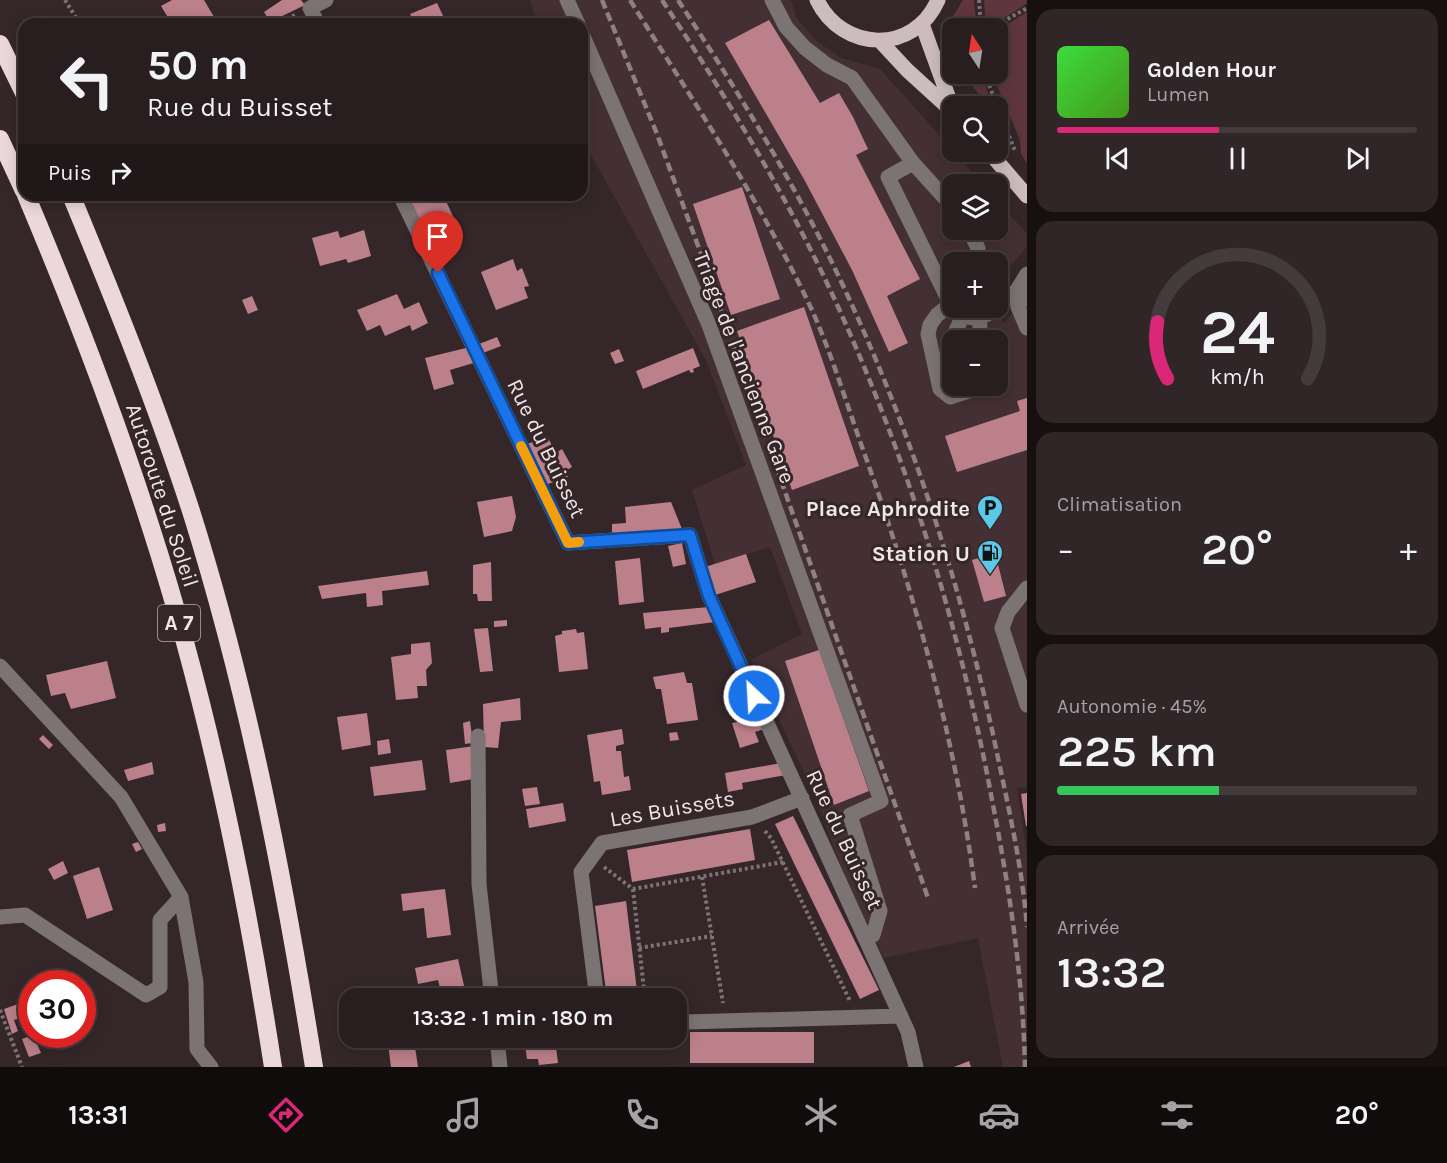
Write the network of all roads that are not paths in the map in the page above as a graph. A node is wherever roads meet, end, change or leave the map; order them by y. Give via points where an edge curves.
1 (326, 0) edge
2 (567, 0) edge
3 (772, 0) edge
4 (817, 0) edge
5 (938, 0) edge
6 (315, 18) edge
7 (575, 18) edge
8 (922, 24) junction
9 (880, 41) junction
10 (0, 44) edge
11 (588, 48) edge
12 (18, 81) edge
13 (947, 96) edge
14 (942, 100) edge
15 (0, 139) edge
16 (998, 162) edge
17 (913, 163) junction
18 (18, 178) edge
19 (942, 195) edge
20 (1027, 196) edge
21 (28, 201) edge
22 (73, 201) edge
23 (403, 201) edge
24 (974, 240) edge
25 (978, 248) dead end
26 (1027, 274) edge
27 (942, 283) edge
28 (1022, 295) edge
29 (1008, 302) edge
30 (942, 316) edge
31 (1027, 328) edge
32 (942, 391) edge
33 (1027, 588) edge
34 (0, 666) edge
35 (1027, 705) edge
36 (478, 736) dead end
37 (802, 798) junction
38 (181, 897) junction
39 (0, 917) edge
40 (866, 939) junction
41 (491, 988) edge
42 (596, 988) edge
43 (901, 1016) junction
44 (687, 1022) edge
45 (498, 1048) edge
46 (211, 1067) edge
47 (273, 1067) edge
48 (314, 1067) edge
49 (500, 1067) edge
50 (916, 1067) edge

1 - 6 street via 310,8
2 - 7 street
3 - 17 street via 786,27 805,48 852,78
4 - 9 main road via 823,13 839,29 859,38
5 - 8 main road
8 - 9 main road via 903,36
8 - 13 main road
9 - 14 main road
10 - 12 highway
11 - 40 street, Triage de l'ancienne Gare via 709,325 881,801 850,815 880,911 873,934
15 - 18 highway, Autoroute du Soleil / A 7
16 - 20 main road
17 - 19 street
17 - 27 street via 888,177
21 - 47 highway, Autoroute du Soleil / A 7 via 116,424 189,656 221,786
22 - 48 highway, Autoroute du Soleil / A 7 via 158,412 229,643 285,892
23 - 37 street, Rue du Buisset via 568,543 690,535 709,596
24 - 25 street
26 - 28 street
28 - 29 street
28 - 31 street via 1018,307
30 - 32 street via 934,320 928,334
33 - 35 street via 1008,612 1002,628
34 - 38 street via 121,797
36 - 41 street via 479,884
37 - 40 street, Rue du Buisset
37 - 42 street, Les Buissets via 752,817 602,843 581,872
38 - 39 street via 160,920 160,987 146,995 25,915
38 - 46 street via 196,982 197,1049
40 - 43 street, Rue du Buisset
43 - 44 street
43 - 50 street, Rue du Buisset
45 - 49 street

